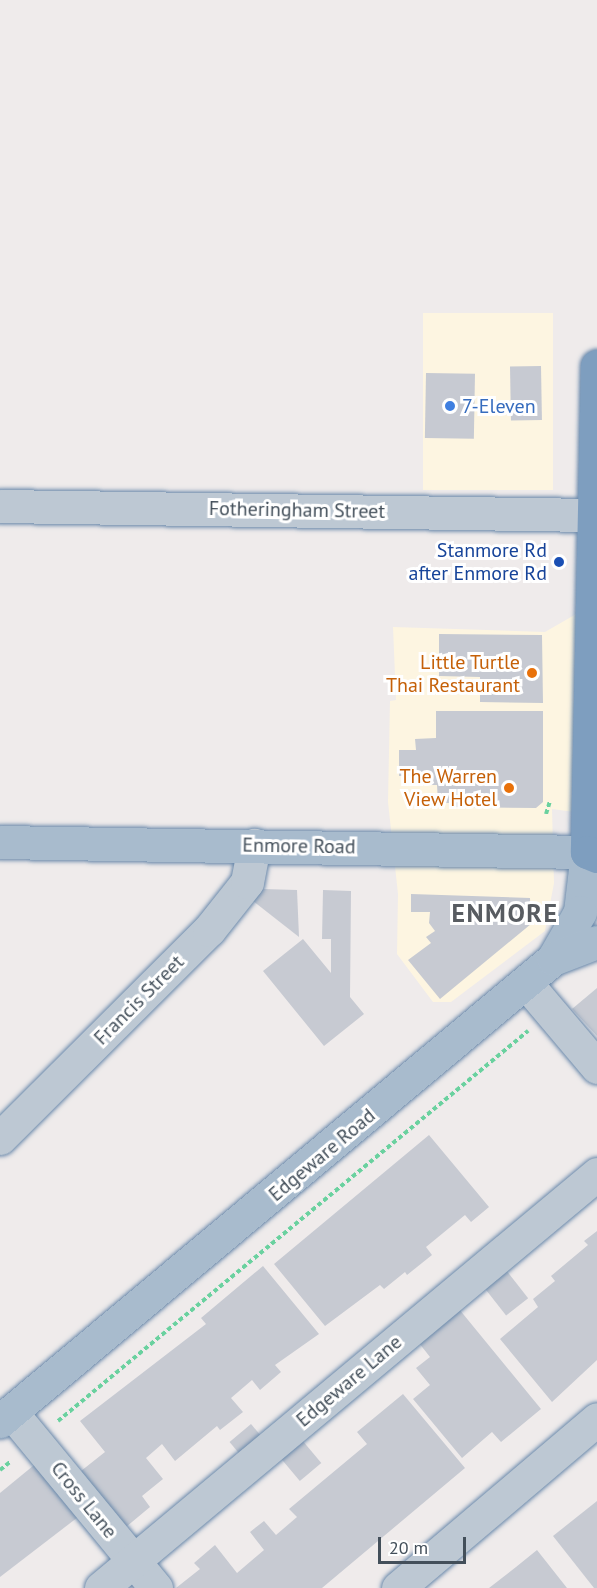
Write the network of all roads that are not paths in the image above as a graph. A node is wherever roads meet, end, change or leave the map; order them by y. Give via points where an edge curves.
1 (597, 366) edge
2 (0, 506) edge
3 (594, 515) junction
4 (0, 842) edge
5 (254, 845) junction
6 (592, 854) edge
7 (597, 942) edge
8 (553, 959) junction
9 (526, 983) junction
10 (597, 1067) edge
11 (0, 1138) edge
12 (597, 1174) edge
13 (6, 1417) edge
14 (597, 1419) edge
15 (133, 1560) junction
16 (100, 1588) edge
17 (156, 1588) edge
18 (398, 1588) edge

1 - 3 highway
2 - 3 street, Fotheringham Street
3 - 6 highway
4 - 5 main road, Enmore Road
5 - 6 main road, Enmore Road
5 - 11 street, Francis Street via 247,882 209,930
6 - 8 main road, Edgeware Road via 580,912
7 - 8 main road
8 - 9 main road, Edgeware Road
9 - 10 street
9 - 13 main road, Edgeware Road
12 - 15 street, Edgeware Lane
13 - 15 street, Cross Lane
14 - 18 street
15 - 16 street, Edgeware Lane
15 - 17 street, Cross Lane

